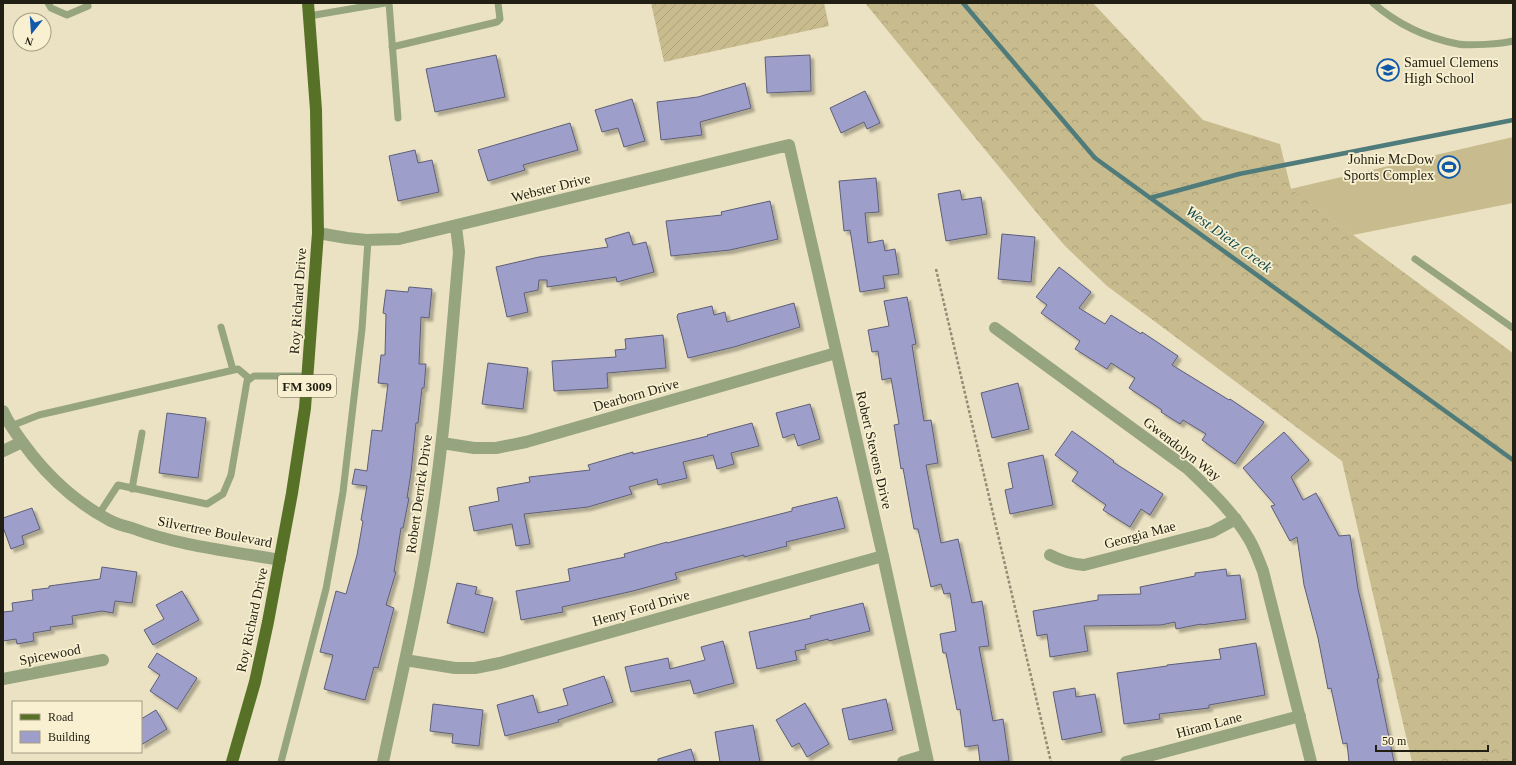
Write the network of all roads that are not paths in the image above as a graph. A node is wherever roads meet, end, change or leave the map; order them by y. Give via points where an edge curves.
1 (48, 3) edge
2 (308, 3) edge
3 (385, 3) edge
4 (389, 3) edge
5 (498, 3) edge
6 (1373, 3) edge
7 (88, 6) dead end
8 (310, 16) junction
9 (1513, 41) edge
10 (392, 47) junction
11 (398, 118) dead end
12 (789, 145) joint
13 (456, 226) junction
14 (318, 233) junction
15 (368, 240) junction
16 (1416, 259) dead end
17 (221, 327) dead end
18 (995, 328) dead end
19 (1513, 328) edge
20 (836, 353) junction
21 (233, 370) junction
22 (308, 376) junction
23 (250, 379) junction
24 (3, 411) edge
25 (11, 426) junction
26 (142, 433) dead end
27 (22, 442) junction
28 (442, 443) junction
29 (3, 451) edge
30 (132, 489) junction
31 (99, 514) junction
32 (1236, 519) junction
33 (1050, 555) dead end
34 (883, 556) junction
35 (280, 560) junction
36 (102, 660) dead end
37 (405, 660) junction
38 (3, 679) edge
39 (1300, 716) junction
40 (927, 759) edge
41 (232, 762) edge
42 (281, 762) edge
43 (383, 762) edge
44 (903, 762) edge
45 (1126, 762) edge
46 (1310, 762) edge

1 - 7 lane via 51,8 67,15
2 - 8 main road, Roy Richard Drive / FM 3009
3 - 8 lane
4 - 10 lane
5 - 10 lane via 500,19 497,22
6 - 9 lane via 1383,12 1417,32 1459,44
8 - 14 main road, Roy Richard Drive / FM 3009 via 316,110
10 - 11 lane
12 - 13 street, Webster Drive
12 - 20 street, Robert Stevens Drive
13 - 15 street, Webster Drive via 399,239
13 - 28 street, Robert Derrick Drive via 459,252
14 - 15 street, Webster Drive
14 - 22 main road, Roy Richard Drive / FM 3009
15 - 42 lane via 362,329 343,492 326,588
16 - 19 lane
17 - 21 lane
18 - 32 street, Gwendolyn Way via 1188,469 1214,493
20 - 28 street, Dearborn Drive via 526,442 496,448 474,448
20 - 34 street, Robert Stevens Drive
21 - 23 lane via 238,369
21 - 25 lane via 39,415
22 - 23 lane via 254,376
22 - 35 main road, Roy Richard Drive / FM 3009 via 306,408
23 - 30 lane via 247,381 231,475 223,494 206,504
24 - 25 street, Silvertree Boulevard
25 - 27 street, Silvertree Boulevard
26 - 30 lane
27 - 29 street
27 - 31 street, Silvertree Boulevard via 58,485
28 - 37 street, Robert Derrick Drive via 426,556
30 - 31 lane via 118,485
31 - 35 street, Silvertree Boulevard via 148,534 184,544
32 - 33 street, Georgia Mae via 1212,532 1084,565 1061,561
32 - 39 street, Gwendolyn Way via 1250,541 1263,571
34 - 37 street, Henry Ford Drive via 500,663 476,668 455,668
34 - 40 street, Robert Stevens Drive
35 - 41 main road, Roy Richard Drive / FM 3009 via 255,682
36 - 38 street, Spicewood
37 - 43 street, Robert Derrick Drive
39 - 45 street, Hiram Lane
39 - 46 street, Gwendolyn Way
40 - 44 street

